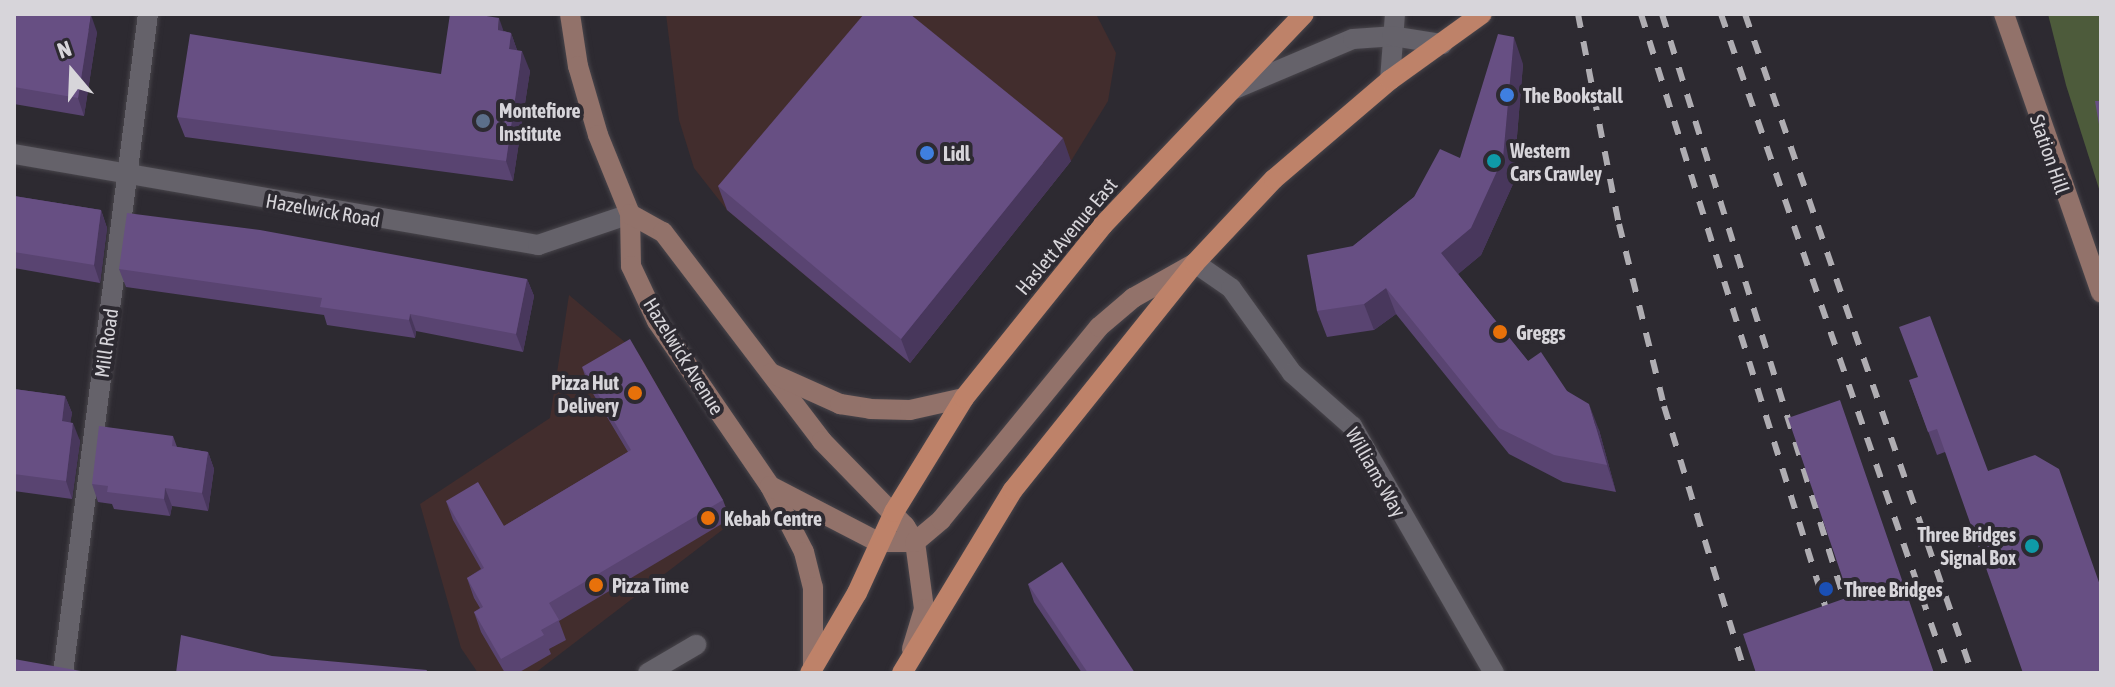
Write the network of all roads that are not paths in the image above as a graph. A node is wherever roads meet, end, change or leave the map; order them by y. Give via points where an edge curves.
1 (148, 14) edge
2 (570, 14) edge
3 (1304, 14) edge
4 (1395, 14) edge
5 (1482, 14) edge
6 (2004, 14) edge
7 (1392, 36) junction
8 (1442, 44) junction
9 (1390, 80) junction
10 (1225, 93) junction
11 (14, 154) edge
12 (123, 174) junction
13 (630, 214) junction
14 (1195, 263) junction
15 (2101, 293) edge
16 (767, 372) junction
17 (964, 398) junction
18 (770, 486) junction
19 (894, 512) junction
20 (878, 542) junction
21 (915, 542) junction
22 (696, 645) dead end
23 (906, 664) edge
24 (812, 670) edge
25 (63, 673) edge
26 (648, 673) edge
27 (1494, 673) edge

1 - 12 street, Mill Road
2 - 13 street, Hazelwick Avenue via 598,135
3 - 10 main road, Haslett Avenue East
4 - 7 street
5 - 8 main road
6 - 15 street, Station Hill
7 - 8 street
7 - 9 street
7 - 10 street via 1326,47
8 - 9 main road
9 - 14 main road via 1274,179
10 - 17 main road, Haslett Avenue East via 1103,225
11 - 12 street, Hazelwick Road
12 - 13 street, Hazelwick Road via 538,245
12 - 25 street, Mill Road via 124,218
13 - 16 street via 663,232
13 - 18 street, Hazelwick Avenue via 631,266 657,321
14 - 21 street via 1133,298 1099,327 941,520
14 - 23 main road via 1013,490
14 - 27 street, Williams Way via 1231,288 1292,373 1352,426
16 - 17 street via 840,404 870,409 910,410
16 - 19 street via 822,441
17 - 19 main road, Haslett Avenue East
18 - 20 street, Hazelwick Avenue
18 - 24 street, Hazelwick Avenue via 804,552 813,587
19 - 20 main road, Haslett Avenue East
19 - 21 street
20 - 21 street
20 - 24 main road, Haslett Avenue East via 857,593
21 - 23 street via 924,609
22 - 26 street

